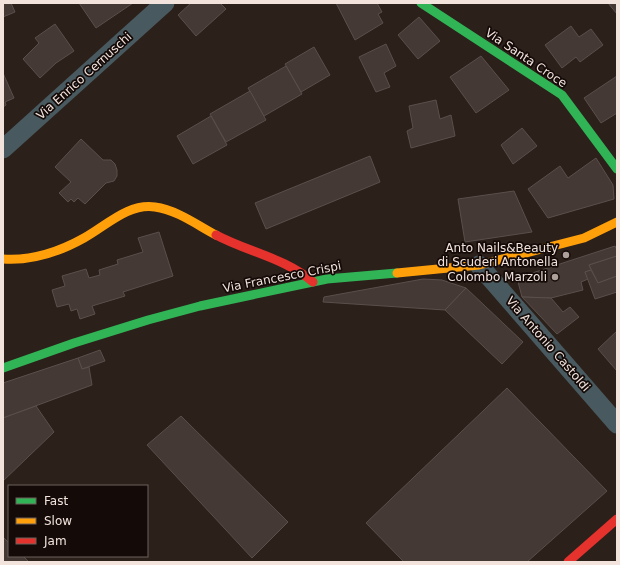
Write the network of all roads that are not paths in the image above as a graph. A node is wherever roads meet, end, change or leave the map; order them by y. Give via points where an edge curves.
1 (165, 3) edge
2 (421, 3) edge
3 (3, 149) edge
4 (617, 169) edge
5 (617, 222) edge
6 (3, 259) edge
7 (479, 265) junction
8 (313, 282) junction
9 (3, 368) edge
10 (617, 424) edge
11 (617, 519) edge
12 (568, 562) edge

1 - 3 street, Via Enrico Cernuschi
2 - 4 street, Via Santa Croce via 562,95
5 - 7 street, Via Francesco Crispi via 584,238
6 - 8 street via 39,257 59,250 120,216 148,206 171,212 232,244 295,268
7 - 8 street, Via Francesco Crispi
7 - 10 street, Via Antonio Castoldi
8 - 9 street, Via Francesco Crispi via 175,312
11 - 12 street

